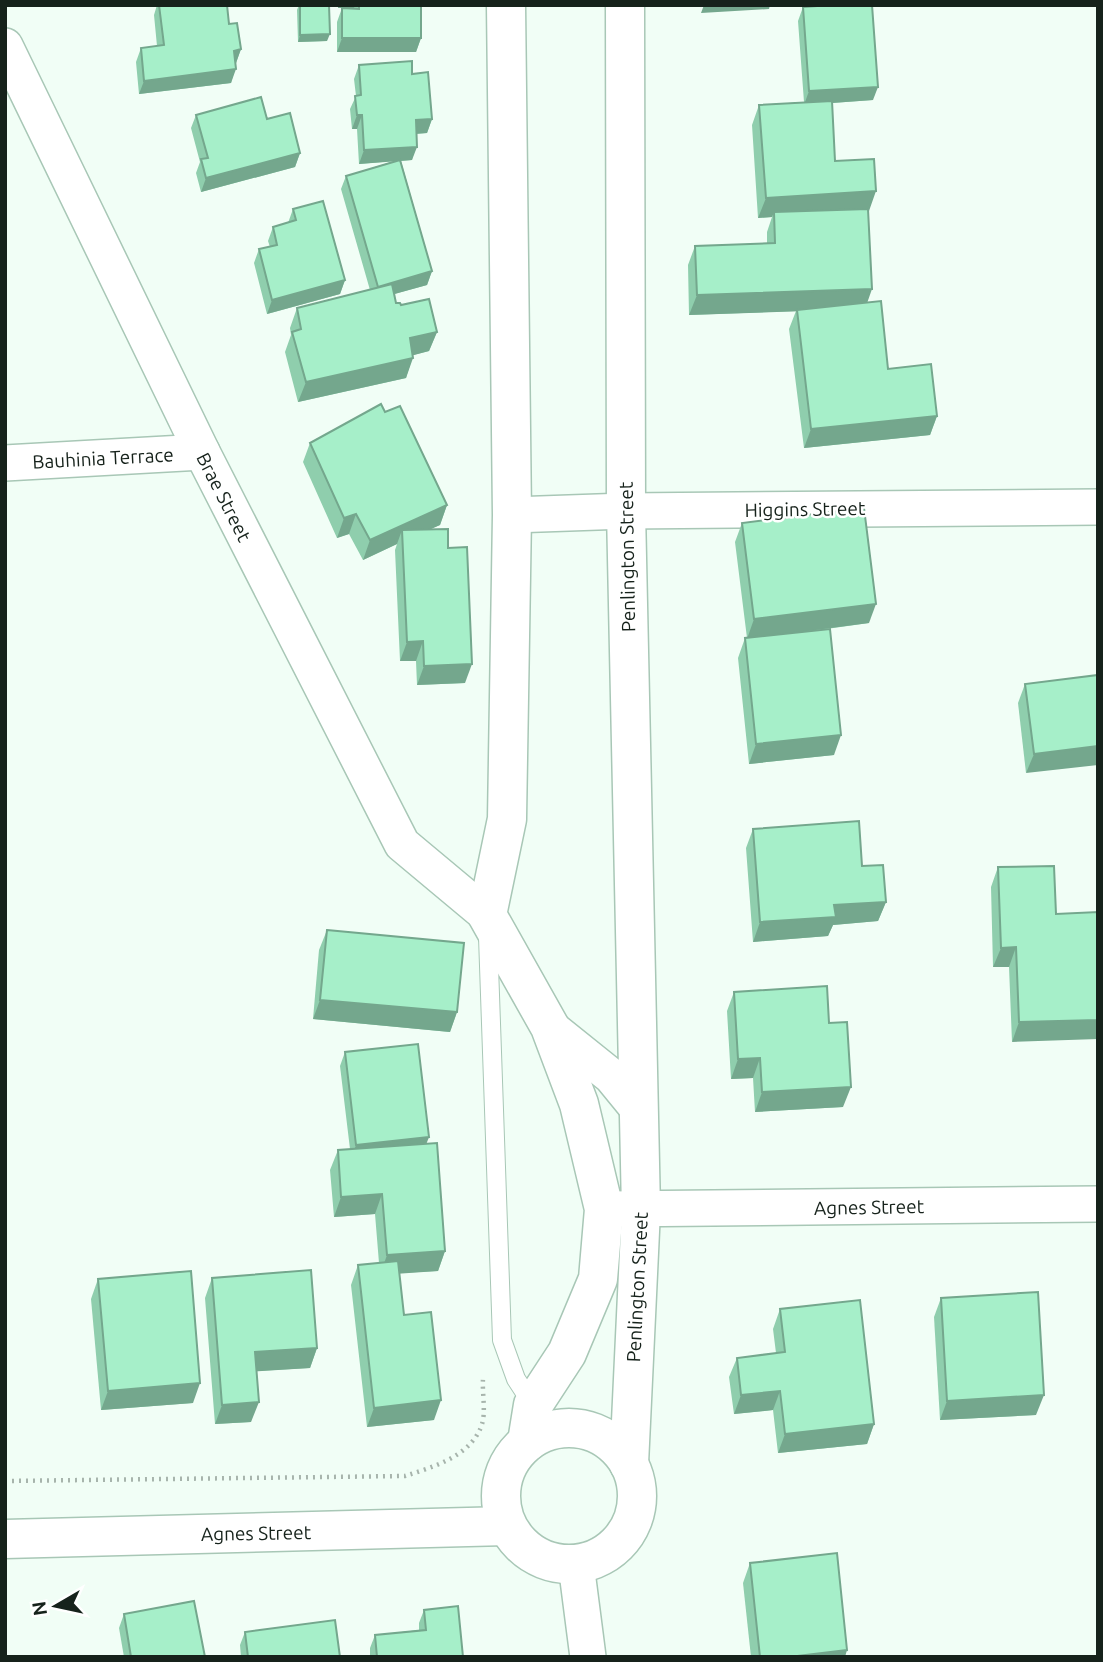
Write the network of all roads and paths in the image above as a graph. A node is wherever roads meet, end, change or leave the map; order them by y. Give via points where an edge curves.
1 (506, 5) edge
2 (625, 5) edge
3 (5, 46) edge
4 (202, 453) junction
5 (5, 463) edge
6 (1098, 507) edge
7 (626, 511) junction
8 (512, 515) junction
9 (487, 915) junction
10 (550, 1027) junction
11 (638, 1109) junction
12 (1098, 1204) edge
13 (604, 1209) junction
14 (641, 1210) junction
15 (483, 1371) dead end
16 (530, 1424) junction
17 (629, 1464) junction
18 (5, 1481) edge
19 (507, 1526) junction
20 (5, 1539) edge
21 (576, 1564) junction
22 (588, 1657) edge

1 - 8 street
2 - 7 street, Penlington Street
3 - 4 street, Brae Street
4 - 5 street, Bauhinia Terrace
4 - 9 street, Brae Street via 402,844
6 - 7 street, Higgins Street
7 - 8 street, Higgins Street
7 - 11 street, Penlington Street
8 - 9 street via 508,819
9 - 10 street, Penlington Street
9 - 16 lane via 502,1340
10 - 11 street, Penlington Street via 611,1076
10 - 13 street, Penlington Street via 579,1104
11 - 14 street, Penlington Street
12 - 14 street, Agnes Street
13 - 14 street, Agnes Street
13 - 16 street, Penlington Street via 598,1279
14 - 17 street, Penlington Street
15 - 18 path via 482,1424 470,1443 445,1463 405,1476
16 - 17 street via 548,1430 571,1427 595,1432 615,1445
16 - 19 street via 503,1480
17 - 21 street via 636,1485 636,1507 629,1528 598,1558
19 - 20 street, Agnes Street
19 - 21 street via 528,1552 560,1564
21 - 22 street

